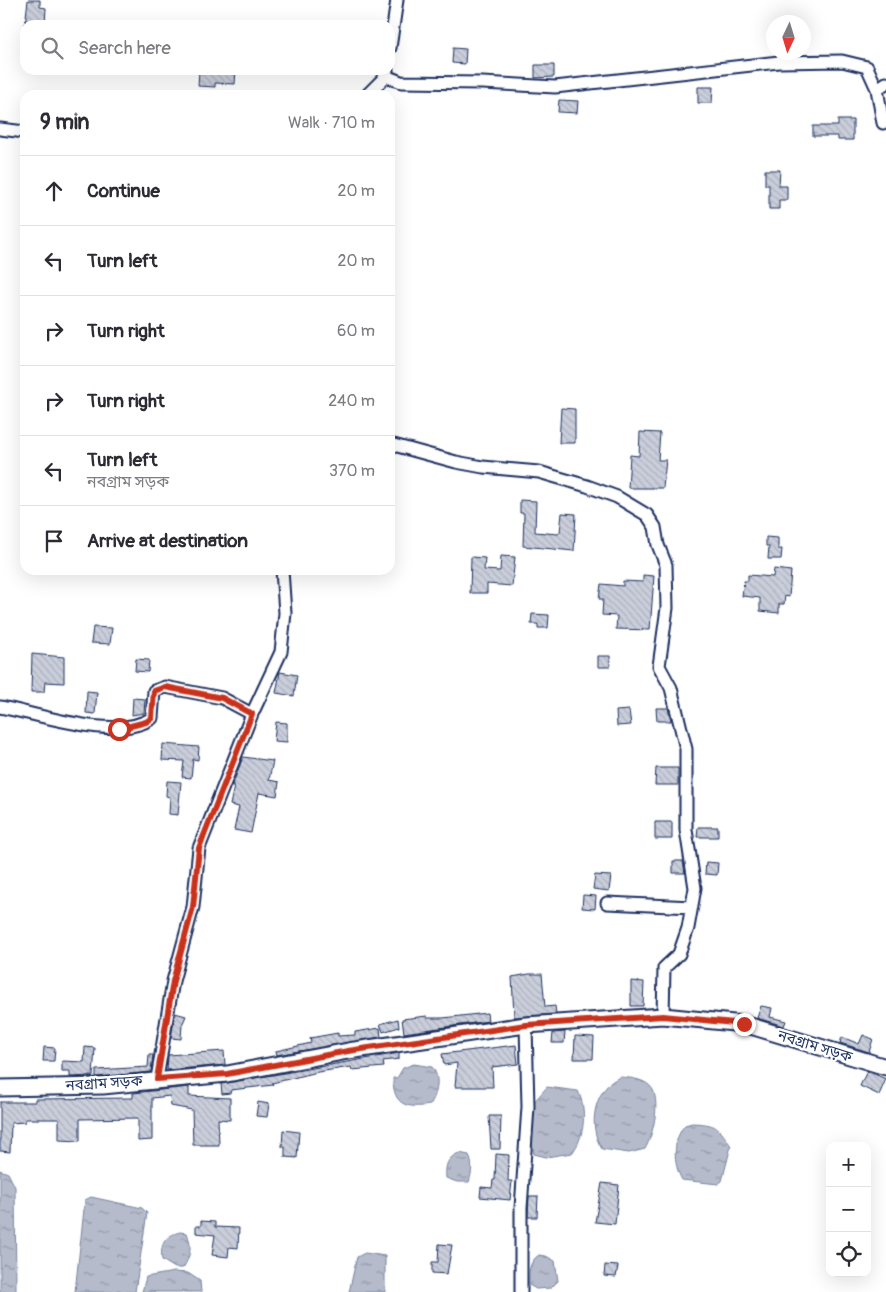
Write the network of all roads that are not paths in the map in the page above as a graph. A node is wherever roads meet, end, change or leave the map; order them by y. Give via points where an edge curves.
1 (397, 0) edge
2 (394, 20) edge
3 (384, 75) edge
4 (389, 75) edge
5 (882, 86) edge
6 (371, 90) edge
7 (883, 123) dead end
8 (0, 129) edge
9 (20, 131) edge
10 (395, 445) edge
11 (282, 575) edge
12 (0, 707) edge
13 (252, 714) junction
14 (607, 902) dead end
15 (692, 907) junction
16 (663, 1016) junction
17 (526, 1025) junction
18 (885, 1063) edge
19 (157, 1079) junction
20 (0, 1088) edge
21 (521, 1292) edge

1 - 2 street
3 - 6 street
4 - 5 street via 401,82 555,87 761,63 842,61 867,67
5 - 7 street
8 - 9 street
10 - 15 street via 483,468 539,472 617,497 647,515 655,527 666,565 667,608 659,666 672,688 686,749 686,830 695,888
11 - 13 street via 285,613 281,652
12 - 13 street via 77,724 119,729 152,718 154,691 165,687 222,698
13 - 19 street via 199,848 193,907 173,981
14 - 15 street
15 - 16 street via 679,954 664,968
16 - 17 main road, নবগ্রাম সড়ক
16 - 18 main road, নবগ্রাম সড়ক via 744,1024
17 - 19 main road, নবগ্রাম সড়ক via 348,1051 227,1074
17 - 21 street via 528,1107 521,1208
19 - 20 main road, নবগ্রাম সড়ক via 103,1086

